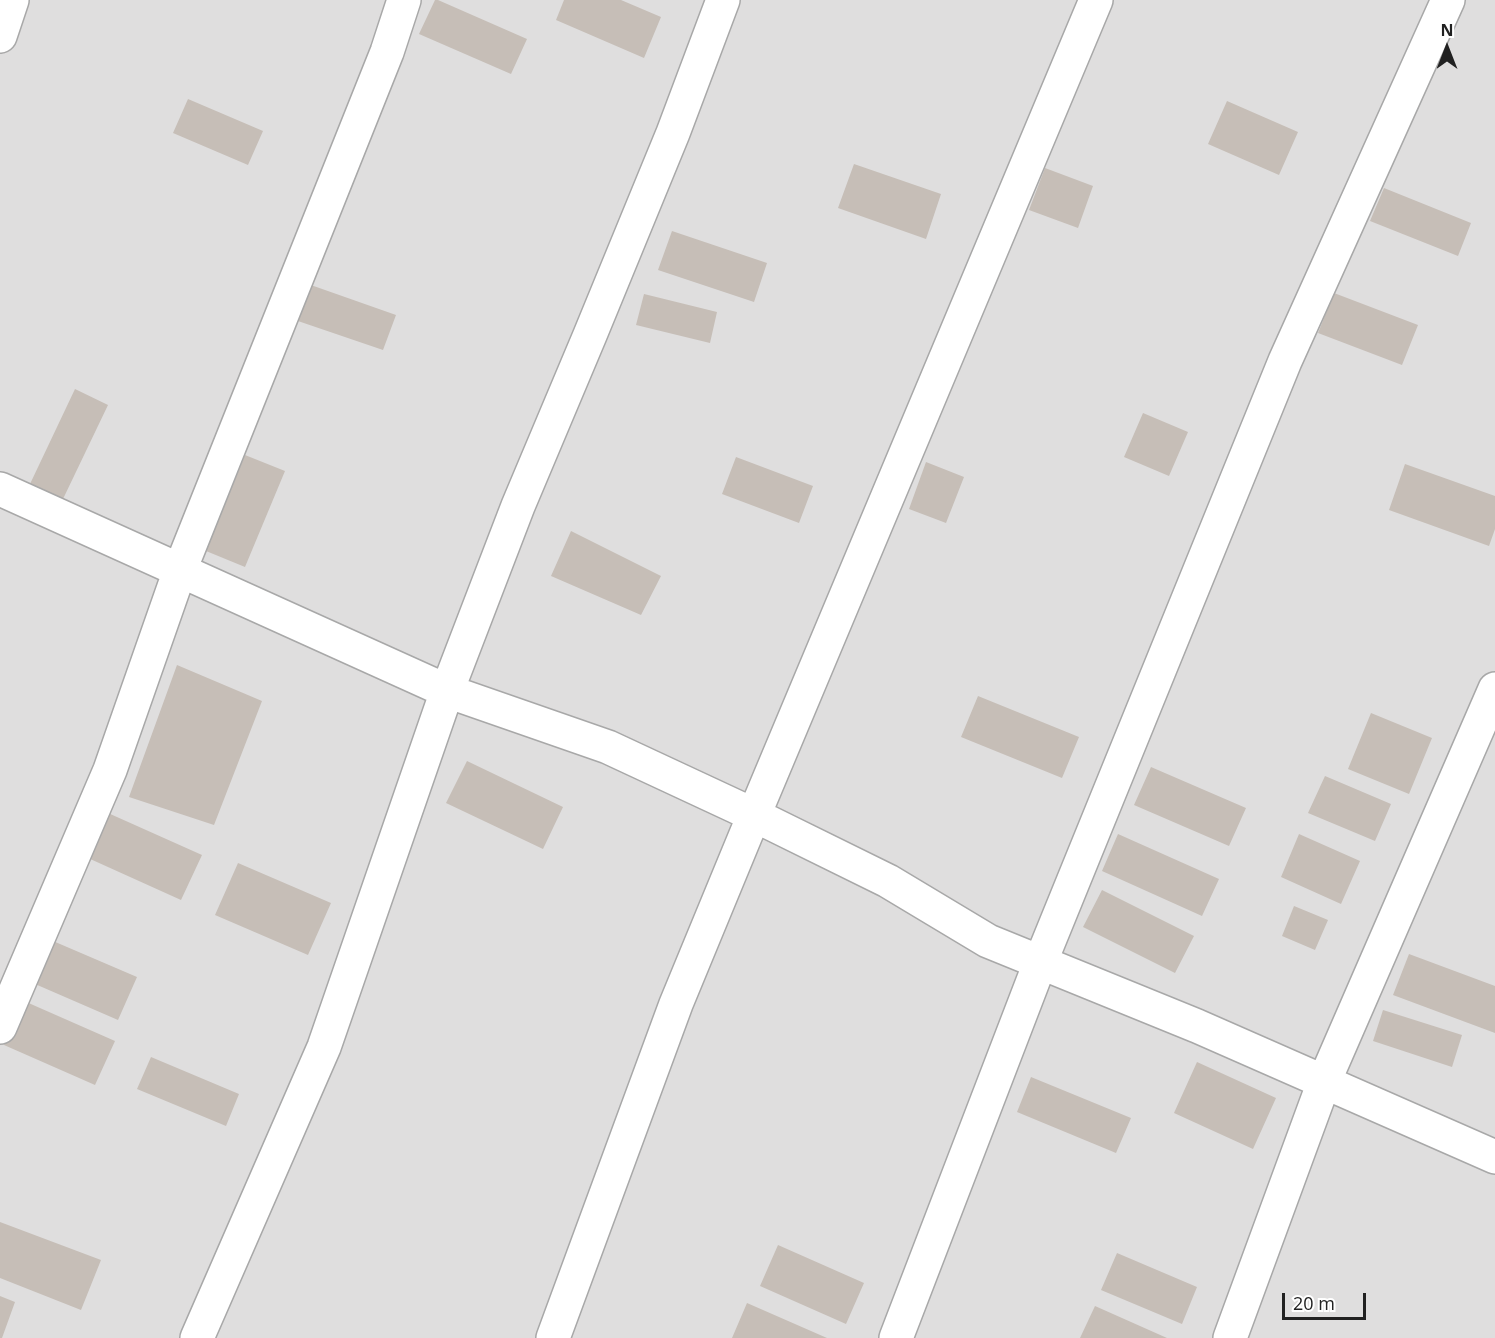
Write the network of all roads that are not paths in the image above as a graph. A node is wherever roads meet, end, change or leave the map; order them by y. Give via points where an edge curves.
1 (12, 0) edge
2 (404, 0) edge
3 (723, 0) edge
4 (1096, 0) edge
5 (1448, 0) edge
6 (0, 35) edge
7 (0, 489) edge
8 (180, 570) junction
9 (1495, 689) edge
10 (447, 691) junction
11 (753, 815) junction
12 (1040, 963) junction
13 (0, 1027) edge
14 (1324, 1082) junction
15 (1495, 1157) edge
16 (197, 1338) edge
17 (553, 1338) edge
18 (896, 1338) edge
19 (1230, 1338) edge

1 - 6 street
2 - 8 street via 387,52
3 - 10 street
4 - 11 street
5 - 12 street via 1285,361
7 - 8 street
8 - 10 street
8 - 13 street via 110,770
9 - 14 street
10 - 11 street via 608,747
10 - 16 street via 324,1047
11 - 12 street via 888,881 988,941
11 - 17 street via 676,1004
12 - 14 street
12 - 18 street
14 - 15 street
14 - 19 street

